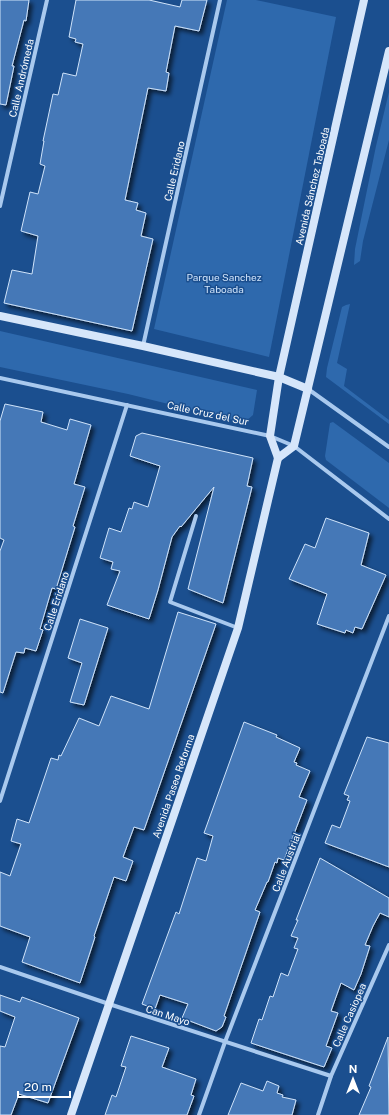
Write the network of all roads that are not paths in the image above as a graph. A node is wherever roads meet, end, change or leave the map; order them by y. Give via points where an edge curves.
1 (48, 0) edge
2 (220, 0) edge
3 (363, 0) edge
4 (389, 51) edge
5 (0, 206) edge
6 (0, 316) edge
7 (143, 346) junction
8 (279, 377) junction
9 (0, 378) edge
10 (308, 389) junction
11 (127, 405) junction
12 (270, 436) junction
13 (294, 446) junction
14 (389, 447) edge
15 (278, 458) junction
16 (196, 516) dead end
17 (389, 519) edge
18 (389, 616) edge
19 (238, 628) junction
20 (0, 801) edge
21 (389, 945) edge
22 (0, 967) edge
23 (109, 1004) junction
24 (225, 1042) junction
25 (331, 1076) junction
26 (71, 1115) edge
27 (199, 1115) edge
28 (318, 1115) edge

1 - 5 street, Calle Andrómeda
2 - 7 street, Calle Eridano
3 - 8 main road, Avenida Sánchez Taboada
4 - 10 main road
6 - 7 main road
7 - 8 main road
8 - 10 main road
8 - 12 main road
9 - 11 street, Calle Cruz del Sur
10 - 13 main road
10 - 14 street
11 - 12 street, Calle Cruz del Sur
11 - 20 street, Calle Eridano
12 - 13 street, Calle Cruz del Sur
12 - 15 main road
13 - 15 main road
13 - 17 street, Calle Cruz del Sur
15 - 19 main road, Avenida Paseo Reforma
16 - 19 street via 170,602
18 - 24 street, Calle Austrial
19 - 23 main road, Avenida Paseo Reforma
21 - 25 street, Calle Casiopea
22 - 23 street, Can Mayo
23 - 24 street, Can Mayo
23 - 26 main road, Avenida Paseo Reforma
24 - 25 street, Can Mayo
24 - 27 street, Calle Austrial
25 - 28 street, Calle Casiopea

